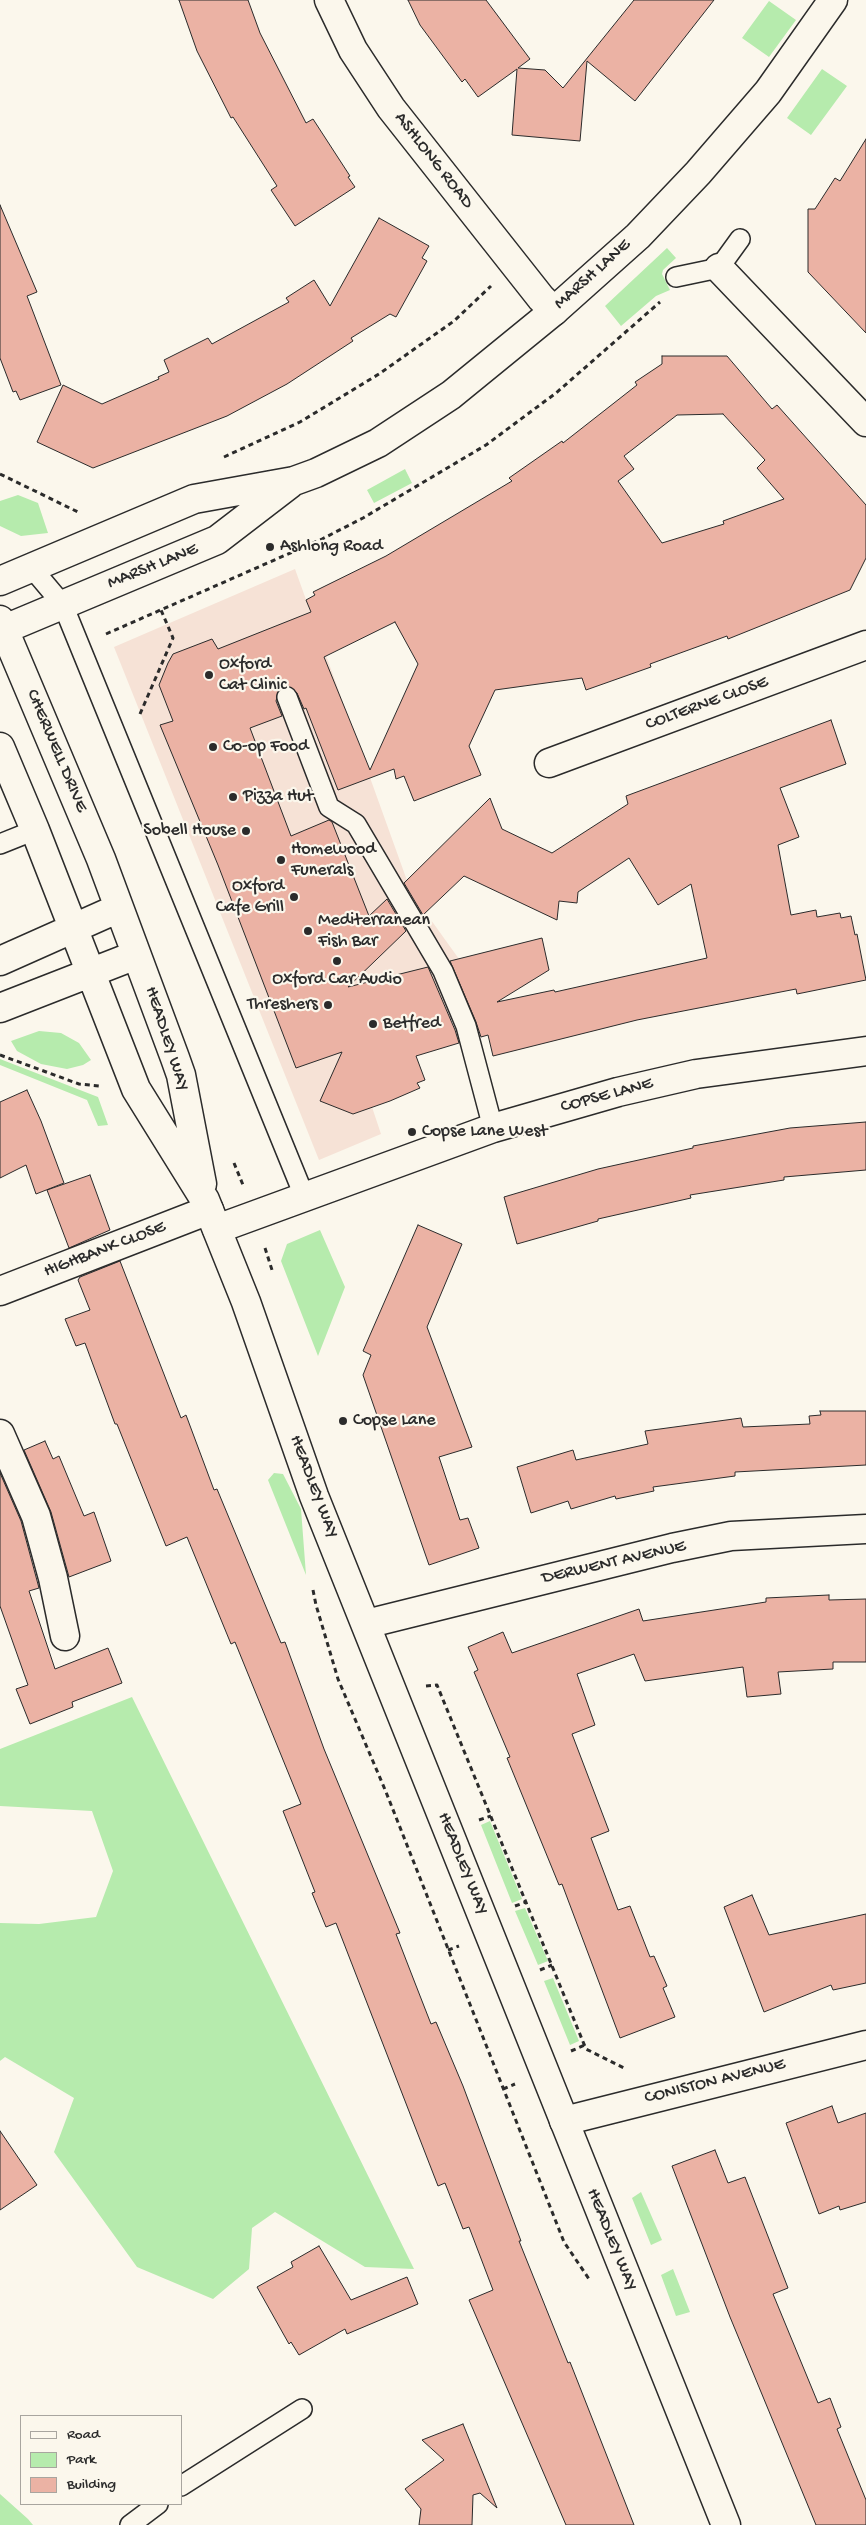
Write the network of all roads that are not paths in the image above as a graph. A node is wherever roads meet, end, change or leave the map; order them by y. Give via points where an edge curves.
1 (329, 0) edge
2 (833, 0) edge
3 (740, 239) dead end
4 (719, 268) junction
5 (676, 278) road end
6 (554, 311) junction
7 (866, 422) edge
8 (294, 481) junction
9 (31, 568) junction
10 (0, 581) edge
11 (63, 605) junction
12 (1, 627) edge
13 (866, 644) edge
14 (287, 697) dead end
15 (0, 747) edge
16 (549, 763) dead end
17 (35, 830) junction
18 (0, 844) edge
19 (115, 895) junction
20 (74, 928) junction
21 (136, 955) junction
22 (0, 961) edge
23 (91, 972) junction
24 (0, 1008) edge
25 (866, 1051) edge
26 (493, 1128) junction
27 (305, 1198) junction
28 (210, 1213) junction
29 (0, 1291) edge
30 (0, 1434) edge
31 (866, 1529) edge
32 (366, 1624) junction
33 (65, 1636) dead end
34 (866, 2045) edge
35 (564, 2121) junction
36 (302, 2409) dead end
37 (182, 2485) edge
38 (157, 2505) edge
39 (130, 2525) edge
40 (726, 2525) edge

1 - 6 main road, ASHLONG ROAD via 353,50 391,108
2 - 6 main road, MARSH LANE via 768,92 698,173 638,236
3 - 4 lane
4 - 5 lane
4 - 7 main road
6 - 8 main road, MARSH LANE via 451,396 378,443
8 - 9 main road, MARSH LANE via 194,499
8 - 11 main road, MARSH LANE via 217,540
9 - 10 main road, MARSH LANE
9 - 11 lane
11 - 12 main road, MARSH LANE
11 - 27 lane
12 - 19 main road, CHERWELL DRIVE
13 - 16 main road, COLTERNE CLOSE
14 - 26 lane via 329,807 356,824 443,971 466,1026
15 - 17 main road
17 - 18 lane
17 - 20 main road
19 - 20 main road
19 - 21 main road, HEADLEY WAY
20 - 22 main road
20 - 23 main road, HEADLEY WAY
21 - 23 main road
21 - 28 main road, HEADLEY WAY via 181,1075
23 - 24 main road
23 - 28 main road, HEADLEY WAY via 136,1089
25 - 26 main road, COPSE LANE via 696,1074 618,1092
26 - 27 main road, COPSE LANE
27 - 28 main road, COPSE LANE
28 - 29 main road, HIGHBANK CLOSE
28 - 32 main road, HEADLEY WAY via 246,1302 314,1496
30 - 33 main road via 36,1516
31 - 32 main road, DERWENT AVENUE via 731,1536
32 - 35 main road, HEADLEY WAY
34 - 35 main road, CONISTON AVENUE
35 - 40 main road, HEADLEY WAY
36 - 37 lane
38 - 39 lane

